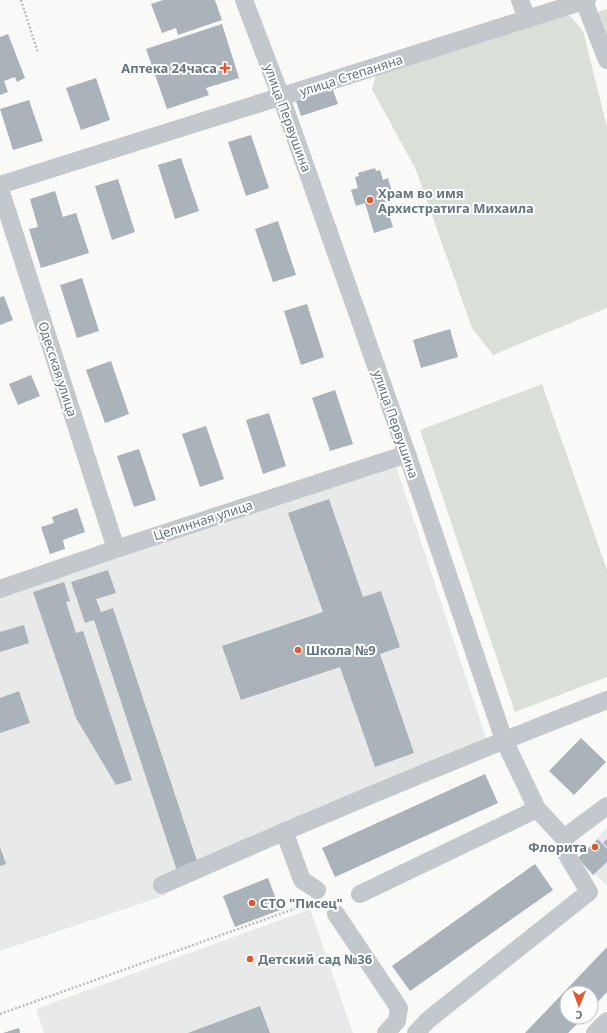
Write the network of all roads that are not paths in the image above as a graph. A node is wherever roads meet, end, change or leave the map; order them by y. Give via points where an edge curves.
1 (244, 0) edge
2 (520, 0) edge
3 (585, 0) edge
4 (527, 19) junction
5 (607, 60) edge
6 (281, 97) junction
7 (0, 185) edge
8 (0, 189) edge
9 (407, 454) junction
10 (116, 549) junction
11 (0, 590) edge
12 (607, 700) edge
13 (504, 740) junction
14 (607, 806) edge
15 (537, 809) junction
16 (284, 831) junction
17 (564, 838) junction
18 (162, 884) dead end
19 (360, 894) dead end
20 (312, 897) road end
21 (336, 914) dead end
22 (607, 1021) edge
23 (386, 1033) edge
24 (416, 1033) edge
25 (595, 1033) edge

1 - 6 street, улица Первушина
2 - 4 street
3 - 4 street, улица Степаняна
3 - 5 street
4 - 6 street, улица Степаняна
6 - 7 street, улица Степаняна
6 - 9 street, улица Первушина
8 - 10 street, Одесская улица
9 - 10 street, Целинная улица
9 - 13 street, улица Первушина
10 - 11 street, Целинная улица
12 - 13 street
13 - 15 street, улица Первушина
13 - 16 street
14 - 17 street
15 - 17 street, улица Первушина
15 - 19 street
16 - 18 street
16 - 20 street via 302,880
17 - 24 street via 567,855 589,892 428,1020
21 - 23 street via 399,1008 397,1020
22 - 25 street

